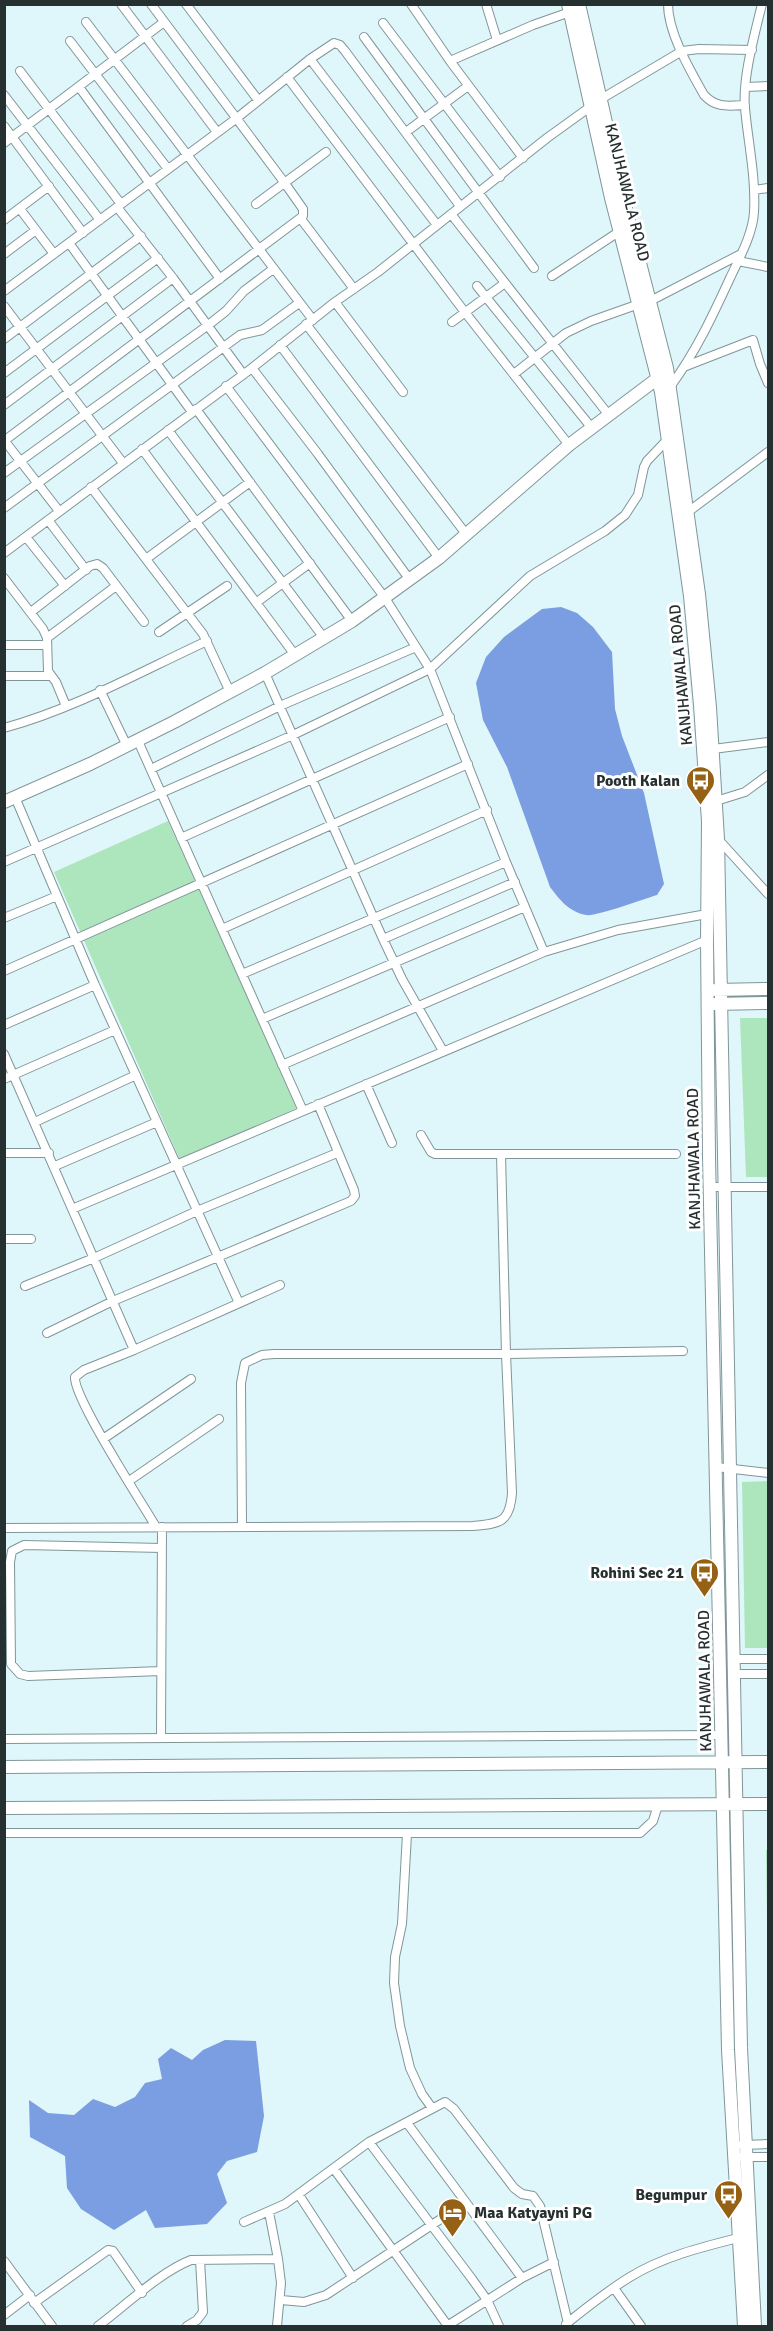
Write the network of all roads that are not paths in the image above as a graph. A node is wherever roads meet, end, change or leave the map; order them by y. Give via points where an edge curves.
1 (121, 4) edge
2 (151, 4) edge
3 (186, 4) edge
4 (411, 4) edge
5 (486, 4) edge
6 (668, 4) edge
7 (762, 4) edge
8 (572, 7) edge
9 (86, 22) dead end
10 (164, 22) junction
11 (383, 23) dead end
12 (146, 37) junction
13 (364, 37) dead end
14 (497, 40) junction
15 (70, 41) dead end
16 (752, 50) junction
17 (682, 51) junction
18 (310, 59) junction
19 (115, 60) junction
20 (450, 61) junction
21 (20, 71) dead end
22 (97, 74) junction
23 (287, 76) junction
24 (468, 86) junction
25 (768, 86) edge
26 (79, 87) junction
27 (746, 87) junction
28 (4, 95) edge
29 (258, 100) junction
30 (596, 103) junction
31 (444, 104) junction
32 (745, 105) junction
33 (49, 110) junction
34 (237, 118) junction
35 (425, 119) junction
36 (28, 125) junction
37 (4, 126) edge
38 (218, 132) junction
39 (406, 132) junction
40 (13, 137) junction
41 (4, 143) edge
42 (326, 152) dead end
43 (186, 155) junction
44 (523, 158) junction
45 (168, 169) junction
46 (500, 177) junction
47 (284, 182) junction
48 (150, 183) junction
49 (49, 186) junction
50 (768, 188) edge
51 (754, 190) junction
52 (478, 193) junction
53 (256, 204) dead end
54 (119, 205) junction
55 (460, 206) junction
56 (20, 209) junction
57 (451, 214) junction
58 (301, 219) junction
59 (4, 220) edge
60 (100, 220) junction
61 (438, 225) junction
62 (36, 230) junction
63 (620, 231) junction
64 (83, 232) junction
65 (141, 236) junction
66 (69, 243) junction
67 (414, 244) junction
68 (258, 250) junction
69 (4, 254) edge
70 (54, 254) junction
71 (158, 258) junction
72 (739, 258) junction
73 (768, 267) edge
74 (534, 268) dead end
75 (273, 269) junction
76 (91, 274) junction
77 (552, 276) dead end
78 (173, 278) junction
79 (220, 279) junction
80 (505, 283) junction
81 (477, 286) dead end
82 (354, 289) junction
83 (4, 291) edge
84 (107, 296) junction
85 (485, 297) junction
86 (190, 302) junction
87 (644, 302) junction
88 (299, 303) junction
89 (335, 303) junction
90 (4, 306) edge
91 (465, 312) junction
92 (122, 316) junction
93 (309, 322) junction
94 (453, 322) dead end
95 (207, 326) junction
96 (21, 327) junction
97 (4, 339) edge
98 (140, 340) junction
99 (552, 343) junction
100 (280, 345) junction
101 (223, 348) junction
102 (37, 349) junction
103 (534, 358) junction
104 (156, 363) junction
105 (686, 366) junction
106 (252, 368) junction
107 (52, 369) junction
108 (4, 373) edge
109 (243, 374) junction
110 (514, 374) junction
111 (658, 378) junction
112 (768, 383) edge
113 (172, 385) junction
114 (226, 386) junction
115 (670, 387) junction
116 (402, 392) dead end
117 (69, 393) junction
118 (4, 405) edge
119 (194, 411) junction
120 (86, 414) junction
121 (608, 414) junction
122 (591, 427) junction
123 (168, 430) junction
124 (102, 436) junction
125 (5, 440) edge
126 (667, 440) junction
127 (569, 445) junction
128 (142, 449) junction
129 (768, 452) edge
130 (21, 461) junction
131 (123, 463) junction
132 (4, 473) edge
133 (250, 482) junction
134 (38, 483) junction
135 (91, 488) junction
136 (222, 503) junction
137 (4, 508) edge
138 (59, 511) junction
139 (683, 515) junction
140 (48, 520) junction
141 (197, 521) junction
142 (466, 534) junction
143 (26, 537) junction
144 (4, 554) edge
145 (439, 558) junction
146 (146, 559) junction
147 (310, 563) junction
148 (86, 570) junction
149 (4, 578) edge
150 (410, 580) junction
151 (283, 584) junction
152 (227, 585) dead end
153 (65, 586) junction
154 (116, 586) junction
155 (385, 598) junction
156 (257, 602) junction
157 (31, 612) junction
158 (188, 614) junction
159 (352, 621) junction
160 (144, 622) dead end
161 (159, 632) dead end
162 (324, 638) junction
163 (47, 641) junction
164 (207, 641) junction
165 (4, 645) edge
166 (416, 647) junction
167 (295, 655) junction
168 (430, 669) junction
169 (265, 673) junction
170 (4, 676) edge
171 (51, 676) junction
172 (100, 690) junction
173 (230, 692) junction
174 (66, 706) junction
175 (280, 706) junction
176 (450, 717) junction
177 (4, 728) edge
178 (293, 735) junction
179 (768, 742) edge
180 (133, 743) junction
181 (713, 749) junction
182 (468, 764) junction
183 (151, 769) junction
184 (768, 775) edge
185 (313, 778) junction
186 (161, 793) junction
187 (10, 800) edge
188 (716, 801) junction
189 (487, 810) junction
190 (333, 825) junction
191 (181, 838) junction
192 (718, 839) junction
193 (37, 847) junction
194 (4, 862) edge
195 (506, 862) junction
196 (354, 870) junction
197 (515, 882) junction
198 (202, 884) junction
199 (768, 894) edge
200 (57, 896) junction
201 (525, 907) junction
202 (707, 914) junction
203 (4, 918) edge
204 (373, 918) junction
205 (222, 929) junction
206 (383, 939) junction
207 (77, 940) junction
208 (707, 940) junction
209 (544, 952) junction
210 (394, 963) junction
211 (4, 971) edge
212 (242, 975) junction
213 (95, 985) junction
214 (768, 988) edge
215 (714, 990) junction
216 (768, 1003) edge
217 (714, 1004) junction
218 (419, 1007) junction
219 (262, 1019) junction
220 (4, 1025) edge
221 (115, 1030) junction
222 (443, 1051) junction
223 (4, 1053) edge
224 (282, 1065) junction
225 (14, 1075) junction
226 (136, 1076) junction
227 (4, 1079) edge
228 (366, 1084) junction
229 (318, 1104) junction
230 (303, 1111) junction
231 (35, 1122) junction
232 (157, 1122) junction
233 (421, 1135) dead end
234 (392, 1143) dead end
235 (4, 1153) edge
236 (49, 1153) junction
237 (337, 1153) junction
238 (501, 1154) junction
239 (676, 1154) dead end
240 (176, 1165) junction
241 (55, 1166) junction
242 (768, 1186) edge
243 (710, 1187) junction
244 (724, 1187) junction
245 (72, 1209) junction
246 (197, 1211) junction
247 (4, 1239) edge
248 (31, 1239) dead end
249 (218, 1256) junction
250 (94, 1258) junction
251 (280, 1285) dead end
252 (25, 1286) dead end
253 (113, 1301) junction
254 (239, 1303) junction
255 (47, 1333) dead end
256 (134, 1350) junction
257 (683, 1351) dead end
258 (506, 1354) junction
259 (190, 1379) dead end
260 (219, 1419) dead end
261 (103, 1438) junction
262 (722, 1468) junction
263 (768, 1473) edge
264 (129, 1481) junction
265 (242, 1526) junction
266 (159, 1527) junction
267 (4, 1528) edge
268 (162, 1548) junction
269 (732, 1659) junction
270 (768, 1659) edge
271 (161, 1671) junction
272 (732, 1674) junction
273 (768, 1674) edge
274 (722, 1735) junction
275 (161, 1738) junction
276 (4, 1739) edge
277 (728, 1762) junction
278 (768, 1762) edge
279 (4, 1767) edge
280 (730, 1804) junction
281 (768, 1804) edge
282 (658, 1805) junction
283 (4, 1808) edge
284 (4, 1833) edge
285 (407, 1834) junction
286 (432, 2108) junction
287 (407, 2123) junction
288 (369, 2142) junction
289 (768, 2144) edge
290 (740, 2151) junction
291 (768, 2157) edge
292 (334, 2169) junction
293 (299, 2195) junction
294 (465, 2203) junction
295 (269, 2212) junction
296 (244, 2222) dead end
297 (430, 2227) junction
298 (738, 2238) junction
299 (394, 2251) junction
300 (278, 2259) junction
301 (200, 2260) junction
302 (4, 2261) edge
303 (554, 2262) junction
304 (353, 2278) junction
305 (522, 2278) junction
306 (614, 2288) junction
307 (142, 2293) junction
308 (32, 2299) junction
309 (281, 2300) junction
310 (486, 2300) junction
311 (4, 2315) edge
312 (566, 2325) edge
313 (52, 2326) edge
314 (99, 2326) edge
315 (187, 2326) edge
316 (277, 2326) edge
317 (448, 2326) edge
318 (499, 2326) edge
319 (641, 2326) edge
320 (744, 2326) edge
321 (755, 2326) edge

1 - 12 street
2 - 10 street
3 - 29 street
4 - 20 street
5 - 14 street
6 - 17 street via 673,33
7 - 16 street
8 - 14 street
8 - 30 main road, KANJHAWALA ROAD
9 - 19 street
10 - 12 street
10 - 34 street
11 - 31 street
12 - 19 street
12 - 38 street
13 - 35 street
14 - 20 street
15 - 22 street
16 - 17 street
16 - 27 street
17 - 30 street
17 - 32 street via 711,103
18 - 23 street
18 - 39 street via 334,43 340,45
18 - 61 street
19 - 22 street
19 - 43 street
20 - 24 street
21 - 33 street
22 - 26 street
22 - 45 street
23 - 29 street
23 - 67 street
24 - 31 street
24 - 44 street
25 - 27 street
26 - 33 street
26 - 48 street
27 - 32 street
28 - 36 street
29 - 34 street
30 - 44 street
30 - 63 main road, KANJHAWALA ROAD
30 - 87 main road, KANJHAWALA ROAD via 622,197
31 - 35 street
31 - 46 street
32 - 51 street
33 - 36 street
33 - 54 street
34 - 38 street
34 - 47 street
35 - 39 street
35 - 52 street
36 - 40 street
36 - 60 street
37 - 40 street
38 - 43 street
39 - 55 street
40 - 41 street
40 - 49 street
42 - 47 street
43 - 45 street
43 - 68 street
44 - 46 street
45 - 48 street
46 - 52 street
47 - 53 street
47 - 58 street via 303,209
48 - 54 street
48 - 79 street
49 - 56 street
49 - 64 street
50 - 51 street
51 - 72 street via 754,215
52 - 55 street
52 - 74 street
54 - 60 street
54 - 65 street
55 - 57 street
56 - 59 street
56 - 62 street
57 - 61 street
57 - 80 street
58 - 68 street
58 - 82 street
60 - 64 street
61 - 67 street
62 - 69 street
62 - 70 street
63 - 77 street
63 - 87 main road, KANJHAWALA ROAD
64 - 66 street
65 - 71 street
65 - 76 street
66 - 70 street
66 - 76 street
67 - 82 street
67 - 91 street
68 - 75 street
68 - 79 street
70 - 83 street
71 - 78 street
71 - 84 street
72 - 73 street
72 - 87 street
72 - 105 street
75 - 88 street
75 - 95 street
76 - 84 street
76 - 96 street
78 - 86 street
78 - 92 street
79 - 86 street
80 - 85 street
80 - 99 street
81 - 85 street
82 - 89 street
84 - 92 street
84 - 102 street
85 - 91 street
85 - 103 street
86 - 95 street
86 - 98 street
87 - 99 street via 584,324
87 - 111 main road, KANJHAWALA ROAD
87 - 115 main road, KANJHAWALA ROAD
88 - 93 street
88 - 101 street via 262,330 244,332
89 - 93 street
89 - 116 street
90 - 96 street
91 - 94 street
91 - 110 street
92 - 98 street
92 - 107 street
93 - 100 street
93 - 142 street
95 - 101 street
95 - 104 street
96 - 97 street
96 - 102 street
98 - 104 street
98 - 117 street
99 - 103 street
99 - 121 street
100 - 106 street
100 - 145 street
101 - 109 street
101 - 113 street
102 - 107 street
102 - 108 street
103 - 110 street
103 - 122 street
104 - 113 street
104 - 120 street
105 - 112 street via 753,340
105 - 115 street
106 - 109 street
106 - 150 street
107 - 117 street
107 - 118 street
109 - 114 street
110 - 127 street
111 - 121 main road
111 - 126 main road, KANJHAWALA ROAD
113 - 119 street
113 - 124 street
114 - 119 street
114 - 155 street
115 - 139 main road, KANJHAWALA ROAD
117 - 120 street
117 - 125 street
119 - 123 street
119 - 133 street
120 - 124 street
120 - 130 street
121 - 122 main road
122 - 127 main road
123 - 128 street
123 - 136 street
124 - 131 street
124 - 134 street
125 - 130 street
126 - 139 main road, KANJHAWALA ROAD
126 - 168 street via 647,460 638,495 625,515 530,576
127 - 142 main road
128 - 131 street
128 - 141 street
129 - 139 street
130 - 132 street
130 - 134 street
131 - 135 street
133 - 136 street
133 - 147 street
134 - 137 street
134 - 138 street
135 - 138 street
135 - 146 street
136 - 141 street
136 - 151 street
138 - 140 street
139 - 181 main road, KANJHAWALA ROAD via 699,594
139 - 202 main road, KANJHAWALA ROAD via 708,820
140 - 143 street
140 - 148 street
141 - 146 street
141 - 156 street
142 - 145 main road
143 - 144 street
143 - 153 street
145 - 150 main road
146 - 158 street
147 - 151 street
147 - 159 street
148 - 153 street
148 - 154 street via 100,564
149 - 157 street
150 - 155 main road
151 - 156 street
151 - 162 street
152 - 158 street
153 - 157 street
154 - 160 street
154 - 163 street
155 - 159 main road
155 - 166 street
156 - 167 street
157 - 163 street
158 - 161 street
158 - 164 street
159 - 162 main road
162 - 167 main road
163 - 165 street
163 - 171 street via 46,665
164 - 172 street
164 - 173 street
166 - 168 street
166 - 175 street
167 - 169 main road
168 - 176 street
168 - 178 street
169 - 173 main road
169 - 175 street
170 - 171 street
171 - 174 street
172 - 174 street
172 - 180 street
173 - 180 main road
174 - 177 street
175 - 178 street
175 - 183 street
176 - 182 street
176 - 185 street
178 - 185 street
178 - 186 street
179 - 181 street
180 - 183 street
180 - 187 main road
181 - 188 main road, KANJHAWALA ROAD
182 - 189 street
182 - 190 street
183 - 186 street
184 - 188 street via 745,792
185 - 190 street
185 - 191 street
186 - 191 street
186 - 193 street
187 - 193 street
188 - 192 main road, KANJHAWALA ROAD
189 - 195 street
189 - 196 street
190 - 196 street
190 - 198 street
191 - 198 street
192 - 199 street
192 - 215 main road, KANJHAWALA ROAD
193 - 194 street
193 - 200 street
195 - 197 street
195 - 204 street
196 - 204 street
196 - 205 street
197 - 201 street
197 - 206 street
198 - 205 street
198 - 207 street
200 - 203 street
200 - 207 street
201 - 209 street
201 - 210 street
202 - 208 main road, KANJHAWALA ROAD
202 - 209 street via 618,930
204 - 206 street
204 - 212 street
205 - 212 street
206 - 210 street
207 - 211 street
207 - 213 street
208 - 215 main road, KANJHAWALA ROAD
208 - 222 street
209 - 218 street
210 - 218 street
210 - 219 street
212 - 219 street
213 - 220 street
213 - 221 street
214 - 215 main road
215 - 217 main road, KANJHAWALA ROAD
216 - 217 main road
217 - 243 main road, KANJHAWALA ROAD
217 - 244 main road, KANJHAWALA ROAD
218 - 222 street
218 - 224 street
219 - 224 street
221 - 225 street
221 - 226 street
222 - 228 street
223 - 225 street
224 - 230 street
225 - 227 street
225 - 231 street
226 - 231 street
226 - 232 street
228 - 229 street
228 - 234 street
229 - 230 street
229 - 237 street
230 - 240 street
231 - 236 street
232 - 240 street
232 - 241 street
233 - 238 street via 433,1154
235 - 236 street
236 - 241 street
237 - 246 street
237 - 249 street via 354,1190 351,1201
238 - 239 street
238 - 258 street
240 - 245 street
240 - 246 street
241 - 245 street
242 - 244 street
243 - 244 street
243 - 262 main road, KANJHAWALA ROAD
244 - 262 main road, KANJHAWALA ROAD
245 - 250 street
246 - 249 street
246 - 250 street
247 - 248 street
249 - 253 street
249 - 254 street
250 - 252 street
250 - 253 street
251 - 254 street
253 - 255 street
253 - 256 street
254 - 256 street
256 - 261 street via 75,1377 78,1391
257 - 258 street
258 - 265 street via 262,1354 249,1360 243,1368 241,1383
258 - 265 street via 512,1493 509,1513 502,1520 473,1526
259 - 261 street
260 - 264 street
261 - 264 street
262 - 263 street
262 - 269 main road, KANJHAWALA ROAD
262 - 274 main road, KANJHAWALA ROAD
264 - 266 street
265 - 266 street
266 - 267 street
266 - 268 street
268 - 271 street
268 - 271 street via 24,1545 12,1551 10,1562 11,1664 20,1674 41,1677
269 - 270 street
269 - 272 main road, KANJHAWALA ROAD
271 - 275 street
272 - 273 street
272 - 277 main road, KANJHAWALA ROAD
274 - 275 street
274 - 277 main road, KANJHAWALA ROAD
275 - 276 street
277 - 278 main road
277 - 279 main road
277 - 280 main road, KANJHAWALA ROAD
280 - 281 main road
280 - 282 main road
280 - 290 main road, KANJHAWALA ROAD via 741,2048
282 - 283 main road
282 - 285 street via 653,1821 640,1833
284 - 285 street
285 - 286 street via 394,1983 410,2067
286 - 287 street
286 - 303 street via 441,2103 450,2105 514,2188 537,2200
287 - 288 street
287 - 294 street
288 - 292 street
288 - 297 street
289 - 290 street
290 - 291 street
290 - 298 main road, KANJHAWALA ROAD
290 - 321 main road, KANJHAWALA ROAD
292 - 293 street
292 - 299 street
293 - 295 street
293 - 304 street
294 - 297 street
294 - 305 street
295 - 296 street
295 - 300 street
297 - 299 street
297 - 310 street
298 - 306 street via 664,2260
298 - 320 main road, KANJHAWALA ROAD
299 - 304 street
299 - 317 street
300 - 301 street
300 - 309 street
301 - 307 street via 180,2264
301 - 315 street via 202,2312
302 - 308 street
303 - 305 street
303 - 312 street
304 - 309 street via 317,2299
305 - 310 street
306 - 312 street
306 - 319 street
307 - 308 street via 108,2250
307 - 314 street
308 - 311 street
308 - 313 street
309 - 316 street
310 - 317 street
310 - 318 street

